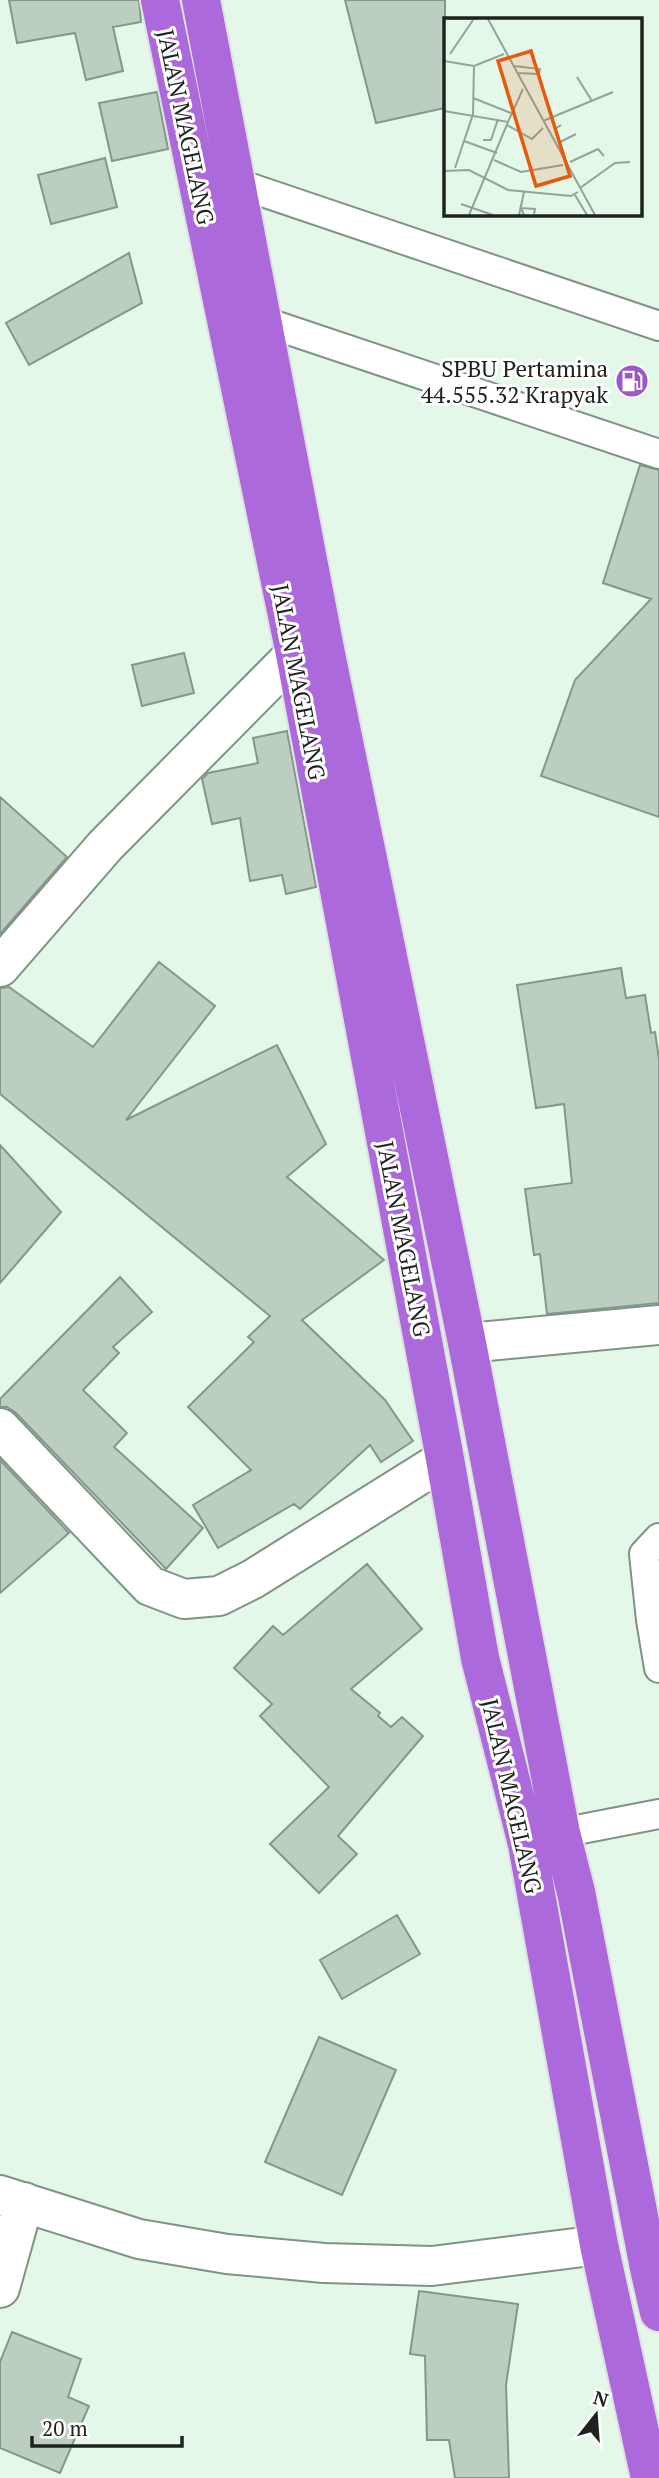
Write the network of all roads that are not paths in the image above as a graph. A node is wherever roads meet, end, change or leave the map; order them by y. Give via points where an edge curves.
1 (160, 0) edge
2 (201, 0) edge
3 (226, 131) junction
4 (189, 140) junction
5 (236, 183) junction
6 (262, 321) junction
7 (659, 326) edge
8 (659, 454) edge
9 (295, 654) junction
10 (0, 967) edge
11 (659, 1325) edge
12 (467, 1343) junction
13 (0, 1428) edge
14 (445, 1459) junction
15 (659, 1538) edge
16 (659, 1668) edge
17 (659, 1814) edge
18 (544, 1839) junction
19 (12, 2199) edge
20 (602, 2262) junction
21 (654, 2267) edge
22 (0, 2288) edge
23 (659, 2312) edge
24 (650, 2478) edge

1 - 4 highway, JALAN MAGELANG
2 - 3 highway, JALAN MAGELANG
3 - 4 highway
3 - 5 highway, JALAN MAGELANG
4 - 9 highway, JALAN MAGELANG
5 - 6 highway, JALAN MAGELANG
5 - 7 lane
6 - 8 lane
6 - 12 highway, JALAN MAGELANG
9 - 10 street via 105,846
9 - 14 highway, JALAN MAGELANG
11 - 12 street
12 - 18 highway, JALAN MAGELANG
13 - 14 street via 150,1587 184,1599 219,1596 253,1579
14 - 18 highway, JALAN MAGELANG via 480,1658
15 - 16 lane via 644,1554
17 - 18 lane
18 - 20 highway, JALAN MAGELANG
18 - 21 highway, JALAN MAGELANG via 576,1892
19 - 20 street via 139,2239 227,2254 432,2266
19 - 22 street
20 - 21 lane
20 - 24 highway, JALAN MAGELANG
21 - 23 highway, JALAN MAGELANG

